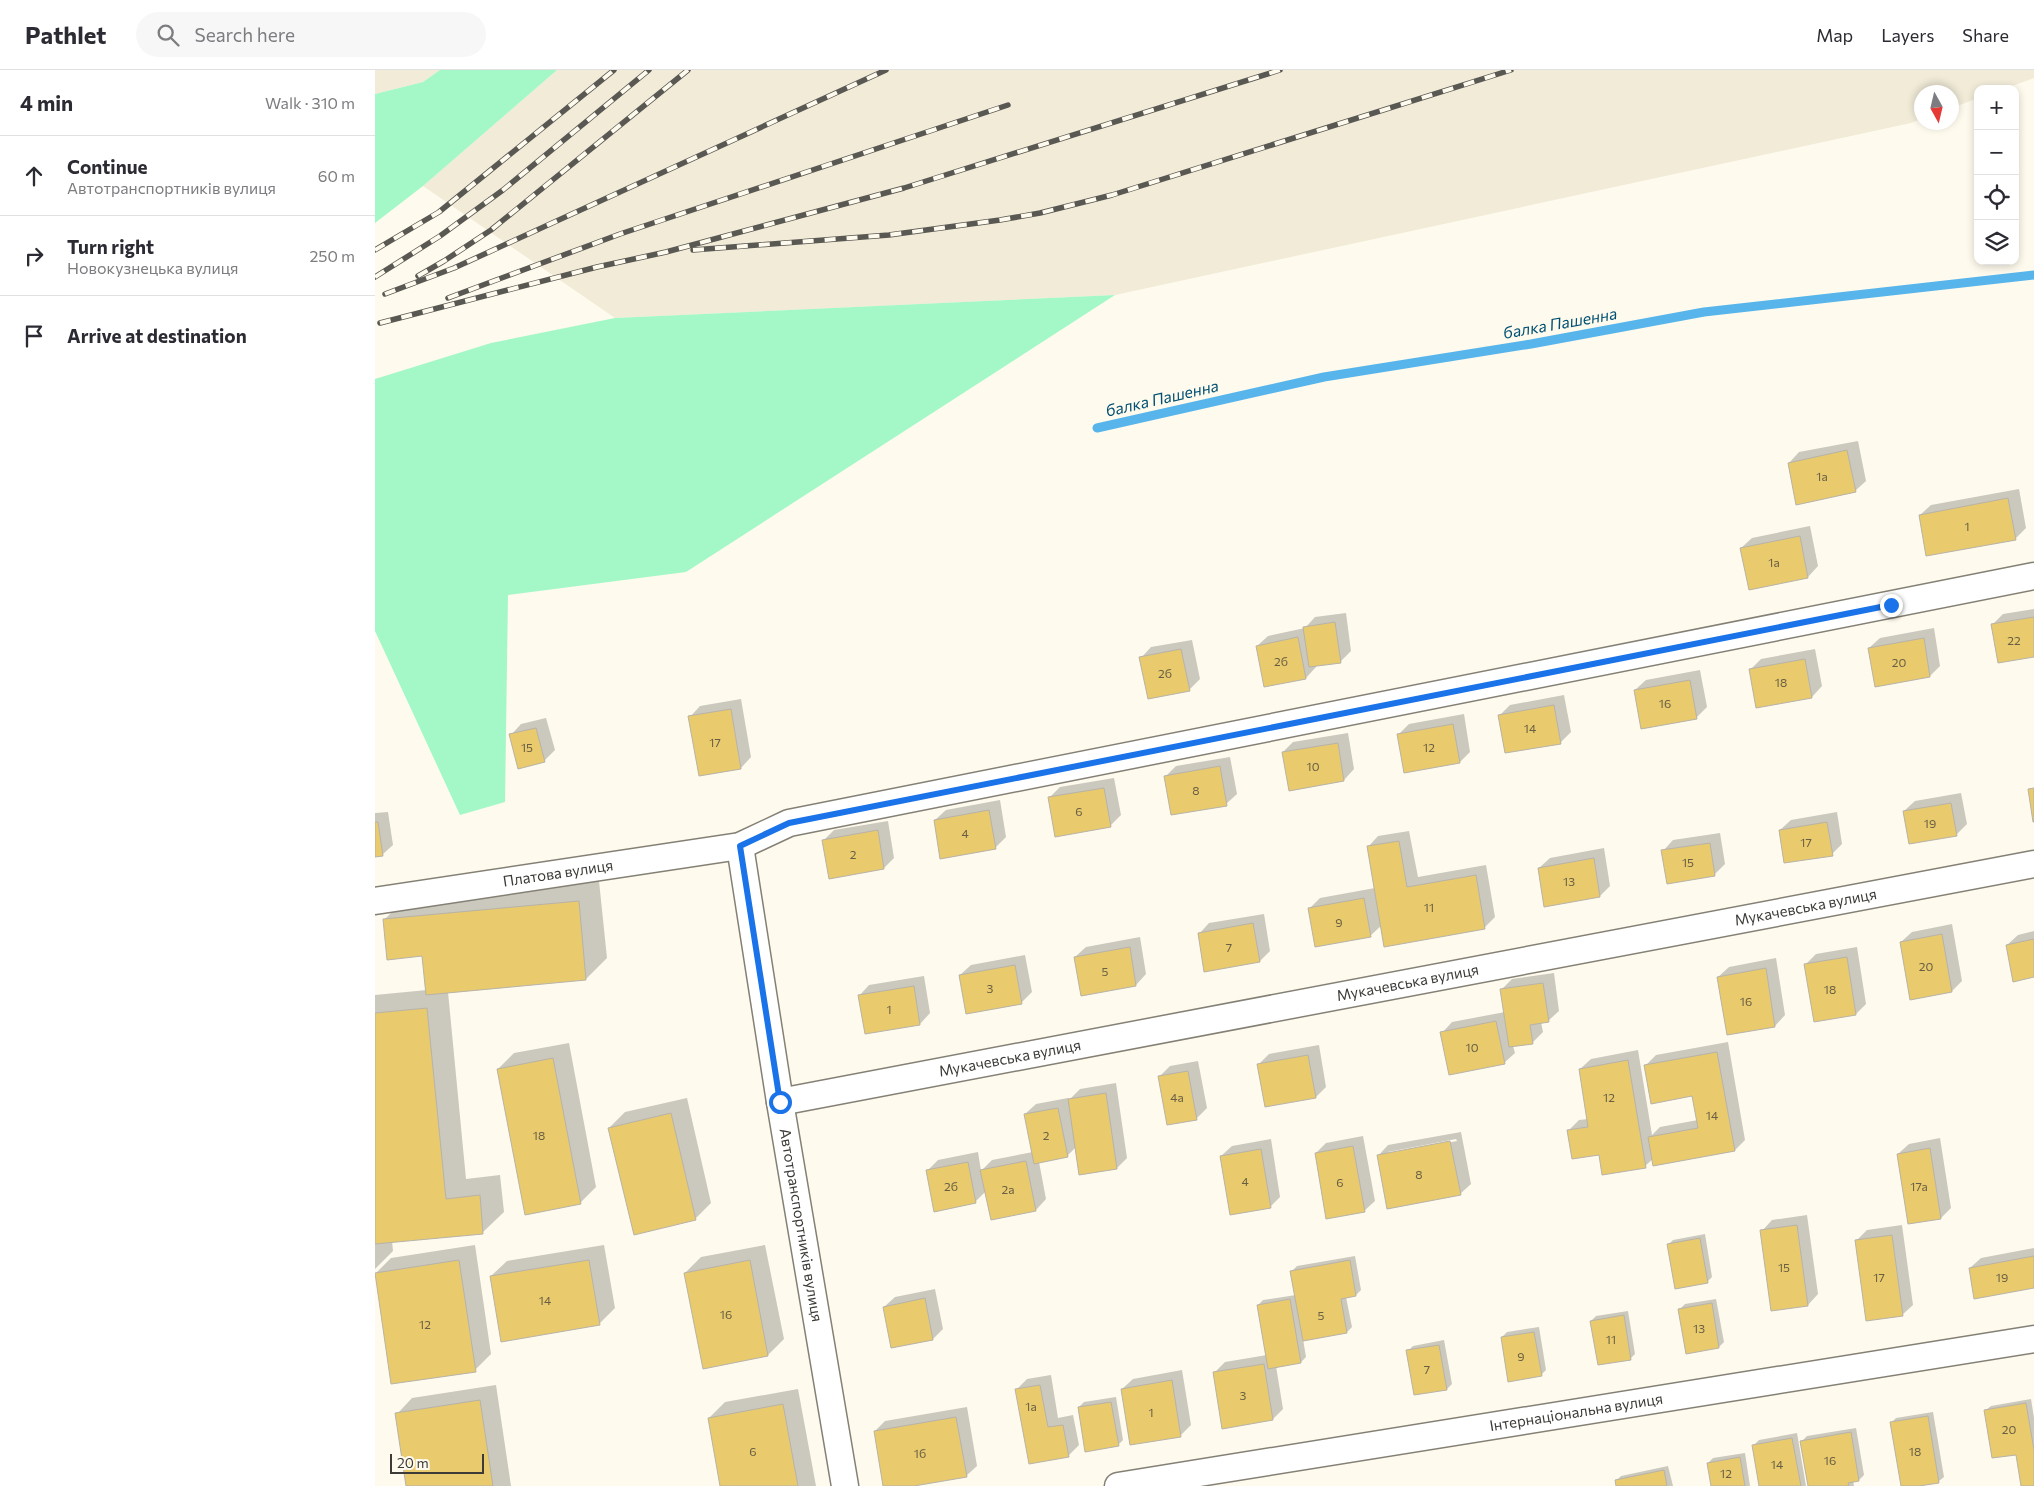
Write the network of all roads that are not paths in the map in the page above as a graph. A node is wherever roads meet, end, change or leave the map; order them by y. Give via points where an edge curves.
1 (2034, 576) edge
2 (740, 846) junction
3 (2034, 864) edge
4 (375, 901) edge
5 (780, 1102) junction
6 (2034, 1339) edge
7 (845, 1486) edge
8 (1118, 1486) edge

1 - 2 street, Платова вулиця via 789,823
2 - 4 street, Платова вулиця
2 - 5 street, Автотранспортників вулиця
3 - 5 street, Мукачевська вулиця
5 - 7 street, Автотранспортників вулиця
6 - 8 street, Інтернаціональна вулиця

